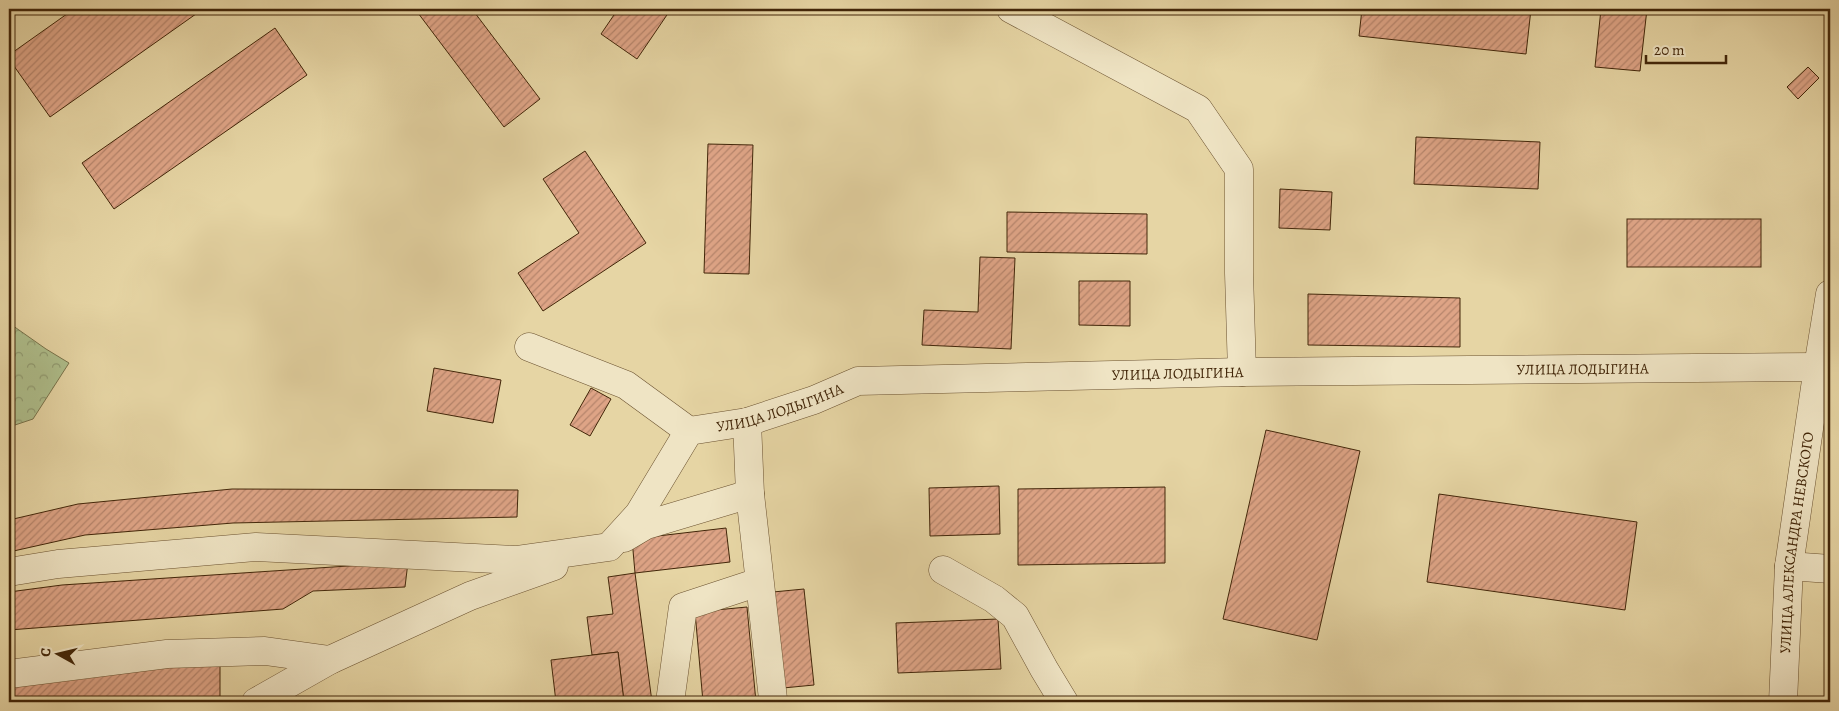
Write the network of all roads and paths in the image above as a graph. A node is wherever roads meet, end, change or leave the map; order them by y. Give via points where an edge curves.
1 (1011, 9) edge
2 (1830, 294) edge
3 (529, 347) dead end
4 (1818, 367) junction
5 (1242, 372) junction
6 (747, 422) junction
7 (689, 431) junction
8 (750, 494) junction
9 (609, 547) junction
10 (1789, 566) junction
11 (1830, 569) edge
12 (943, 570) dead end
13 (9, 572) edge
14 (759, 582) junction
15 (330, 660) junction
16 (9, 674) edge
17 (773, 700) dead end
18 (256, 702) edge
19 (670, 702) edge
20 (1064, 702) edge
21 (1782, 702) edge

1 - 5 street via 1198,109 1239,169
2 - 4 street, УЛИЦА АЛЕКСАНДРА НЕВСКОГО
3 - 7 street via 626,385
4 - 5 street, УЛИЦА ЛОДЫГИНА
4 - 10 street, УЛИЦА АЛЕКСАНДРА НЕВСКОГО
5 - 6 street, УЛИЦА ЛОДЫГИНА via 858,381 814,400
6 - 7 street, УЛИЦА ЛОДЫГИНА
6 - 8 street
7 - 9 street via 639,514
8 - 9 street via 646,525
8 - 14 street
9 - 13 street via 516,560 256,547 58,564
9 - 15 street via 470,596
10 - 11 street
10 - 21 street, УЛИЦА АЛЕКСАНДРА НЕВСКОГО
12 - 20 street via 994,599 1015,616
14 - 17 street
14 - 19 street via 683,607
15 - 16 street via 265,651 167,654
15 - 18 street

